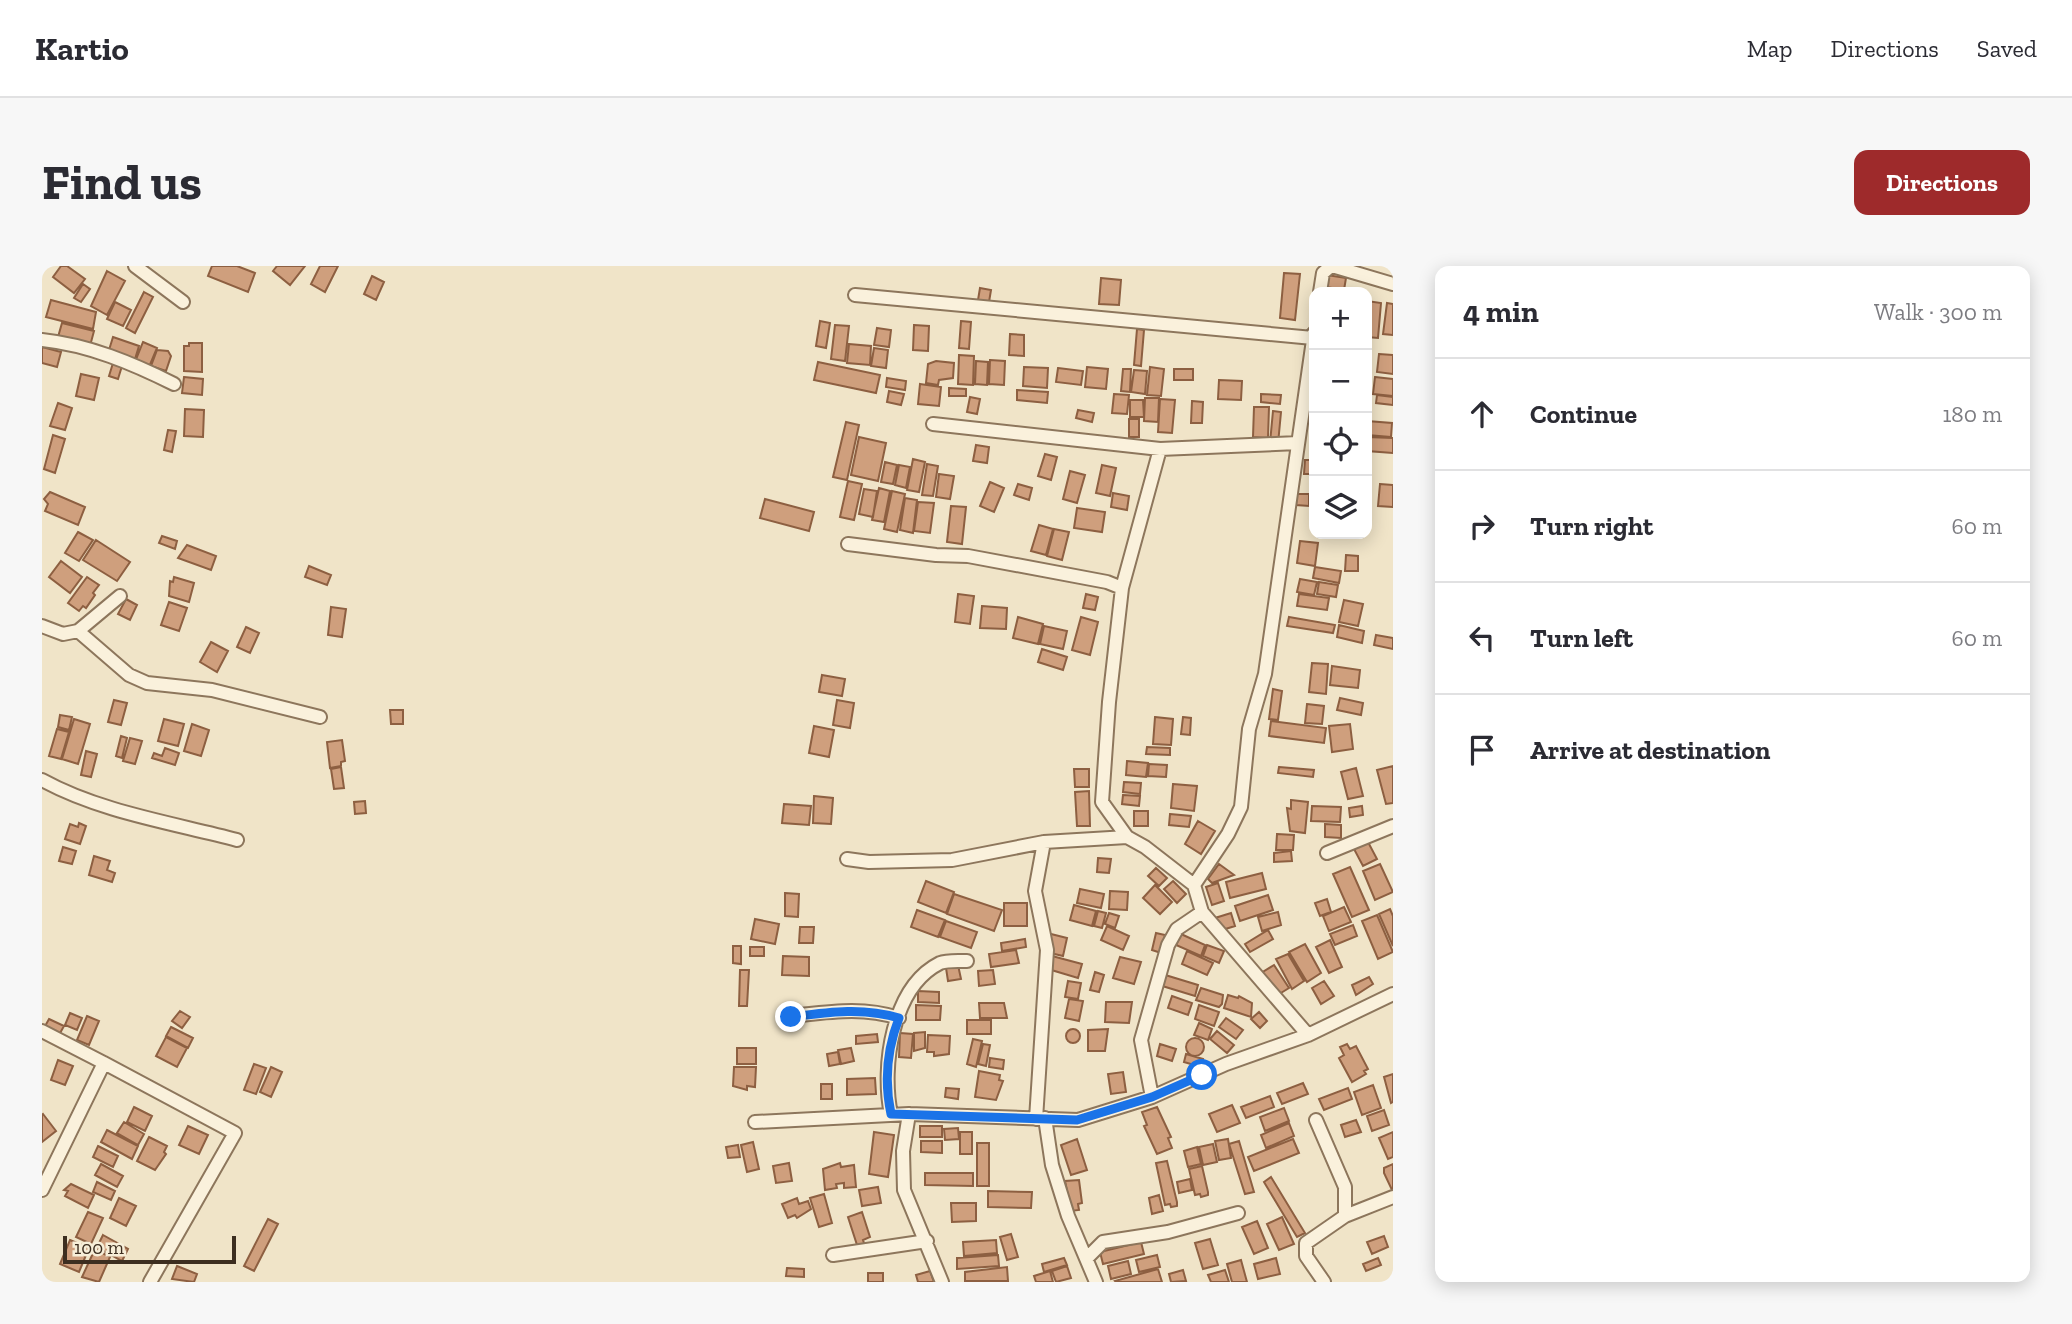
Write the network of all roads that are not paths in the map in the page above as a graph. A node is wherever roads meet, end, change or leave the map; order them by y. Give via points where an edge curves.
1 (135, 266) edge
2 (1331, 266) edge
3 (1393, 284) edge
4 (1321, 287) edge
5 (855, 295) dead end
6 (183, 303) dead end
7 (1309, 338) edge
8 (42, 341) edge
9 (1312, 350) edge
10 (174, 384) dead end
11 (933, 424) dead end
12 (1298, 443) junction
13 (1160, 449) junction
14 (848, 544) dead end
15 (1122, 588) junction
16 (120, 596) dead end
17 (42, 626) edge
18 (78, 631) junction
19 (320, 717) dead end
20 (42, 779) edge
21 (1393, 826) edge
22 (1127, 837) junction
23 (237, 839) dead end
24 (1044, 842) junction
25 (1327, 853) dead end
26 (847, 859) dead end
27 (1194, 885) junction
28 (1202, 912) junction
29 (967, 961) dead end
30 (1393, 994) edge
31 (791, 1017) dead end
32 (899, 1018) junction
33 (42, 1031) edge
34 (1308, 1035) junction
35 (104, 1063) junction
36 (1152, 1097) junction
37 (891, 1114) junction
38 (909, 1114) junction
39 (1040, 1119) junction
40 (1317, 1120) dead end
41 (755, 1122) dead end
42 (42, 1190) edge
43 (1393, 1197) edge
44 (1238, 1213) dead end
45 (1345, 1216) junction
46 (927, 1241) junction
47 (833, 1255) dead end
48 (1088, 1257) junction
49 (150, 1282) edge
50 (942, 1282) edge
51 (1096, 1282) edge
52 (1324, 1282) edge

1 - 6 street
2 - 3 street
2 - 4 street via 1323,273
5 - 7 street
8 - 10 street via 73,344
9 - 12 street
11 - 13 street
12 - 13 street
12 - 27 street via 1265,674 1249,729 1241,807
13 - 15 street
14 - 15 street via 968,556
15 - 22 street via 1102,802
16 - 18 street
17 - 18 street via 63,634
18 - 19 street via 130,675 147,682 212,690
20 - 23 street via 62,791 109,806
21 - 25 street
22 - 24 street
22 - 27 street
24 - 26 street via 953,860
24 - 39 street via 1035,891 1047,950
27 - 28 street
28 - 34 street
28 - 36 street via 1177,929 1168,944 1141,1040
29 - 32 street via 942,962 916,982
30 - 34 street
31 - 32 street via 849,1009
32 - 37 street via 888,1067
33 - 35 street
34 - 36 street
35 - 42 street
35 - 49 street via 235,1133
36 - 39 street via 1077,1120
37 - 38 street
37 - 41 street
38 - 39 street
38 - 46 street via 903,1151 904,1190
39 - 48 street via 1068,1216
40 - 45 street via 1345,1187
43 - 45 street
44 - 48 street via 1168,1232 1103,1242
45 - 52 street via 1306,1243 1306,1256
46 - 47 street
46 - 50 street
48 - 51 street

